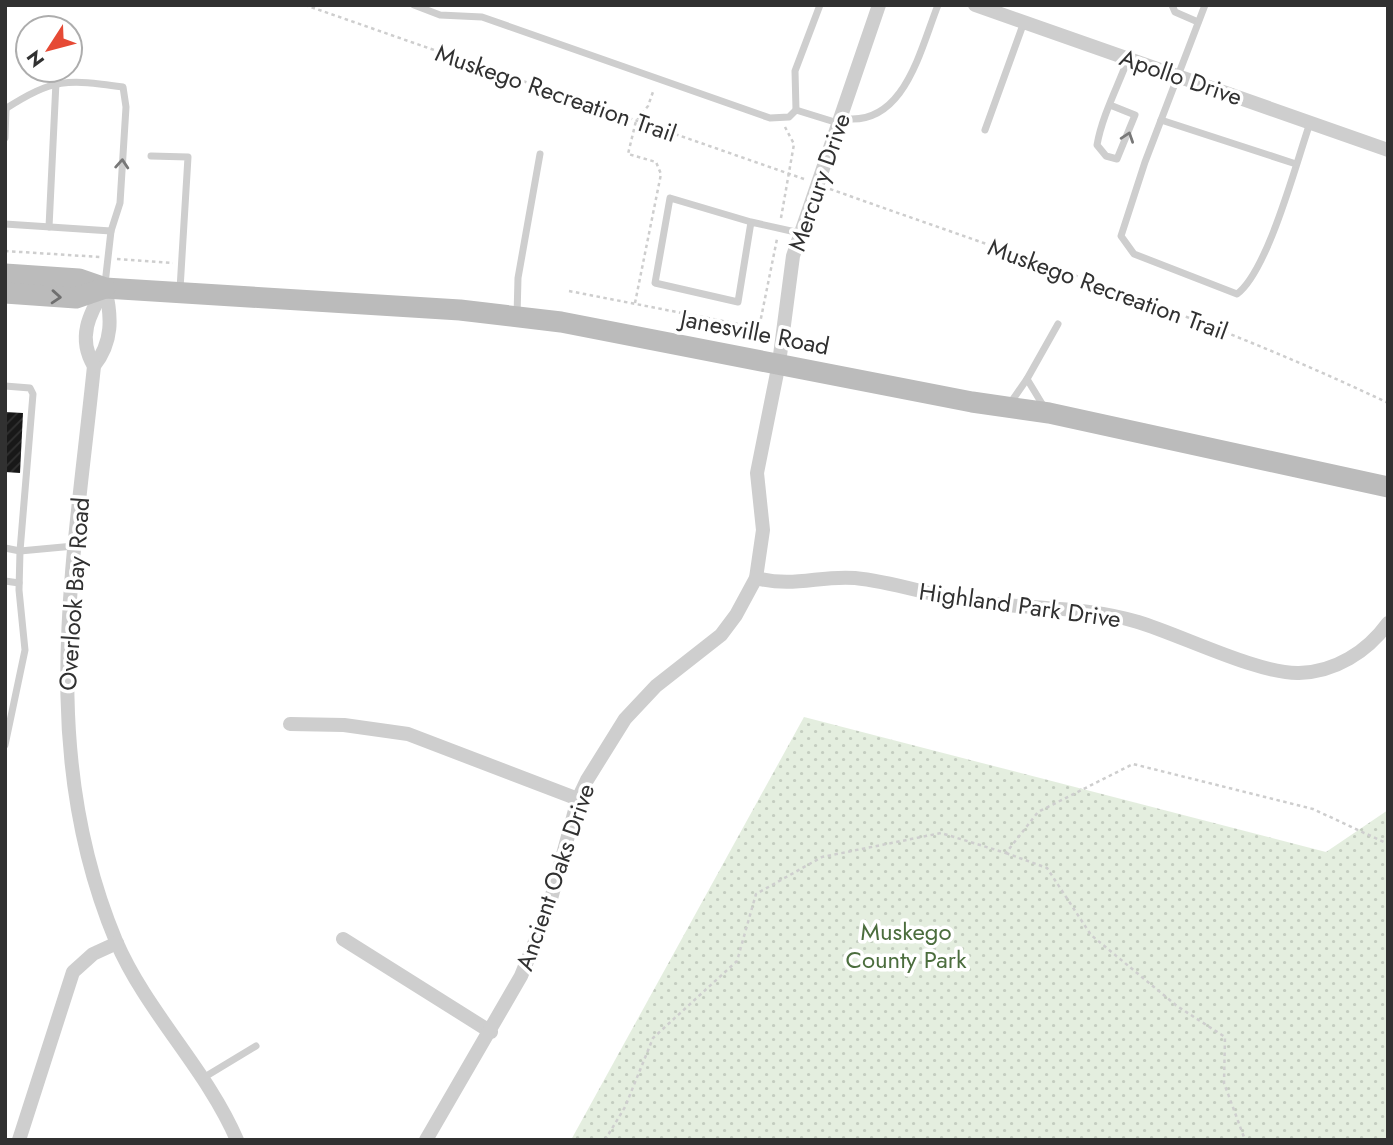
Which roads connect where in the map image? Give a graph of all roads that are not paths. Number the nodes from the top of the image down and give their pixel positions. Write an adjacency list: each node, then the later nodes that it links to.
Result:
1 (414, 5): 17 (lane)
2 (820, 5): 17 (lane)
3 (879, 5): 18 (street, Mercury Drive)
4 (938, 5): 18 (lane)
5 (975, 5): 8 (street, Apollo Drive)
6 (1172, 5): 9 (lane)
7 (1205, 5): 9 (lane)
8 (1016, 15): 10 (street, Apollo Drive); 21 (lane)
9 (1198, 22): 11 (lane)
10 (1128, 59): 11 (street, Apollo Drive); 15 (lane)
11 (1177, 76): 19 (lane); 20 (street, Apollo Drive)
12 (51, 84): 16 (lane)
13 (56, 84): 29 (lane)
14 (84, 84): 30 (lane, one-way to 14)
15 (1110, 105): 15 (lane, one-way to 15)
16 (6, 109): 22 (lane)
17 (796, 110): 18 (lane)
18 (839, 120): 31 (street, Mercury Drive)
19 (1161, 120): 26 (lane); 26 (lane)
20 (1310, 123): 23 (street, Apollo Drive); 26 (lane)
21 (985, 130)
22 (5, 138)
23 (1388, 150)
24 (540, 154): 36 (lane)
25 (150, 156): 35 (lane)
26 (1296, 164)
27 (751, 222): 27 (lane); 31 (lane)
28 (5, 224): 29 (lane)
29 (49, 227): 30 (lane)
30 (111, 231): 33 (lane)
31 (800, 233): 38 (street, Mercury Drive)
32 (5, 274): 33 (main road, Janesville Road)
33 (105, 288): 34 (main road, Janesville Road, one-way to 33); 35 (main road, Janesville Road); 39 (street, Overlook Bay Road); 39 (street, Overlook Bay Road)
34 (5, 293)
35 (180, 293): 36 (main road, Janesville Road)
36 (516, 316): 38 (main road, Janesville Road)
37 (1058, 324): 40 (lane)
38 (779, 363): 42 (main road, Janesville Road); 48 (street, Ancient Oaks Drive)
39 (94, 366): 45 (street, Overlook Bay Road)
40 (1027, 379): 42 (lane); 43 (lane)
41 (5, 386): 47 (lane)
42 (1007, 408): 43 (main road, Janesville Road)
43 (1049, 413): 44 (main road, Janesville Road)
44 (1388, 487)
45 (75, 546): 47 (lane); 56 (street, Overlook Bay Road)
46 (5, 548): 47 (lane)
47 (20, 551): 50 (lane)
48 (756, 578): 51 (street, Highland Park Drive); 54 (street, Ancient Oaks Drive)
49 (5, 581): 50 (lane)
50 (19, 583): 53 (lane)
51 (1388, 624)
52 (289, 724): 54 (street)
53 (5, 744)
54 (578, 799): 57 (street, Ancient Oaks Drive)
55 (343, 939): 57 (street)
56 (117, 943): 59 (street, Overlook Bay Road); 60 (street)
57 (491, 1032): 62 (street, Ancient Oaks Drive)
58 (256, 1046): 59 (lane)
59 (203, 1078): 61 (street, Overlook Bay Road)
60 (19, 1140)
61 (237, 1140)
62 (426, 1140)

